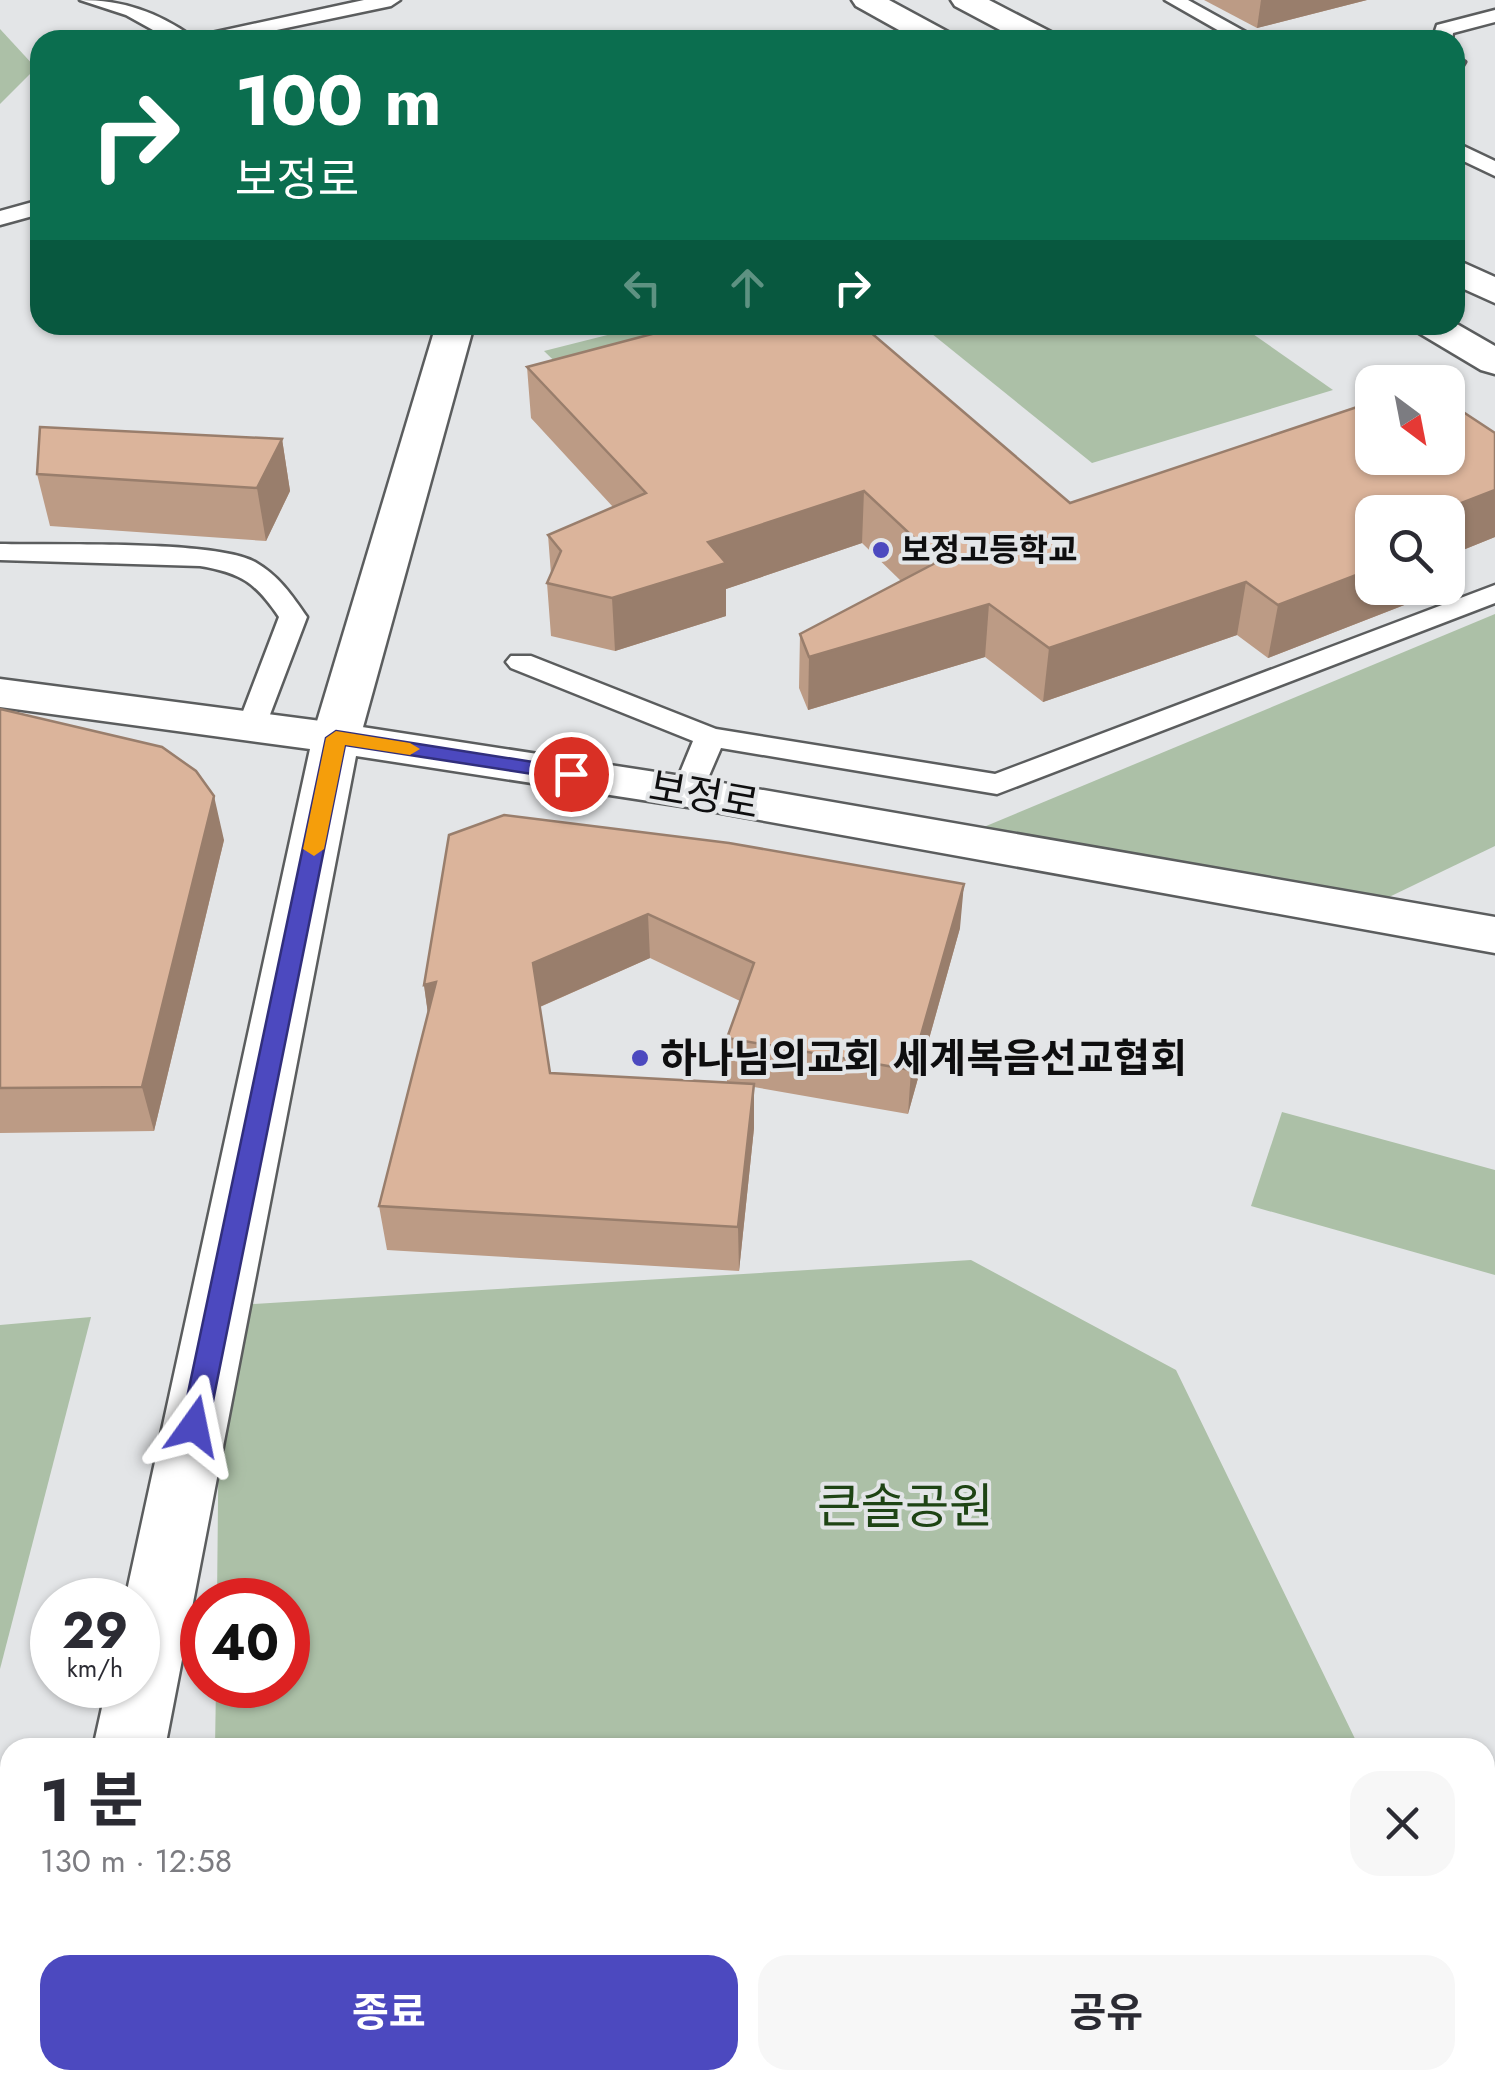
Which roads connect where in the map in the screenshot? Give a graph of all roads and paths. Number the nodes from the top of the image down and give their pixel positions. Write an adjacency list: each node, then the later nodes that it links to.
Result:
1 (89, 0): 8 (lane)
2 (391, 0): 9 (lane)
3 (867, 0): 10 (street)
4 (966, 0): 11 (street)
5 (996, 0): 12 (street)
6 (1174, 0): 13 (lane)
7 (1495, 16): 14 (lane)
8 (167, 30)
9 (248, 30)
10 (921, 30)
11 (1023, 30)
12 (1042, 30)
13 (1231, 30)
14 (1444, 30)
15 (1465, 154): 16 (lane)
16 (1495, 170)
17 (30, 210): 18 (lane)
18 (0, 218)
19 (1465, 276): 20 (street)
20 (1495, 292)
21 (452, 335): 30 (street)
22 (1449, 335): 23 (street)
23 (1495, 362)
24 (0, 552): 28 (lane)
25 (1495, 593): 29 (lane)
26 (521, 662): 29 (lane)
27 (0, 693): 28 (street, 보정로)
28 (252, 726): 30 (street, 보정로)
29 (710, 737): 31 (lane)
30 (336, 738): 31 (street, 보정로); 33 (street)
31 (688, 792): 32 (street, 보정로)
32 (1495, 935)
33 (130, 1738)

